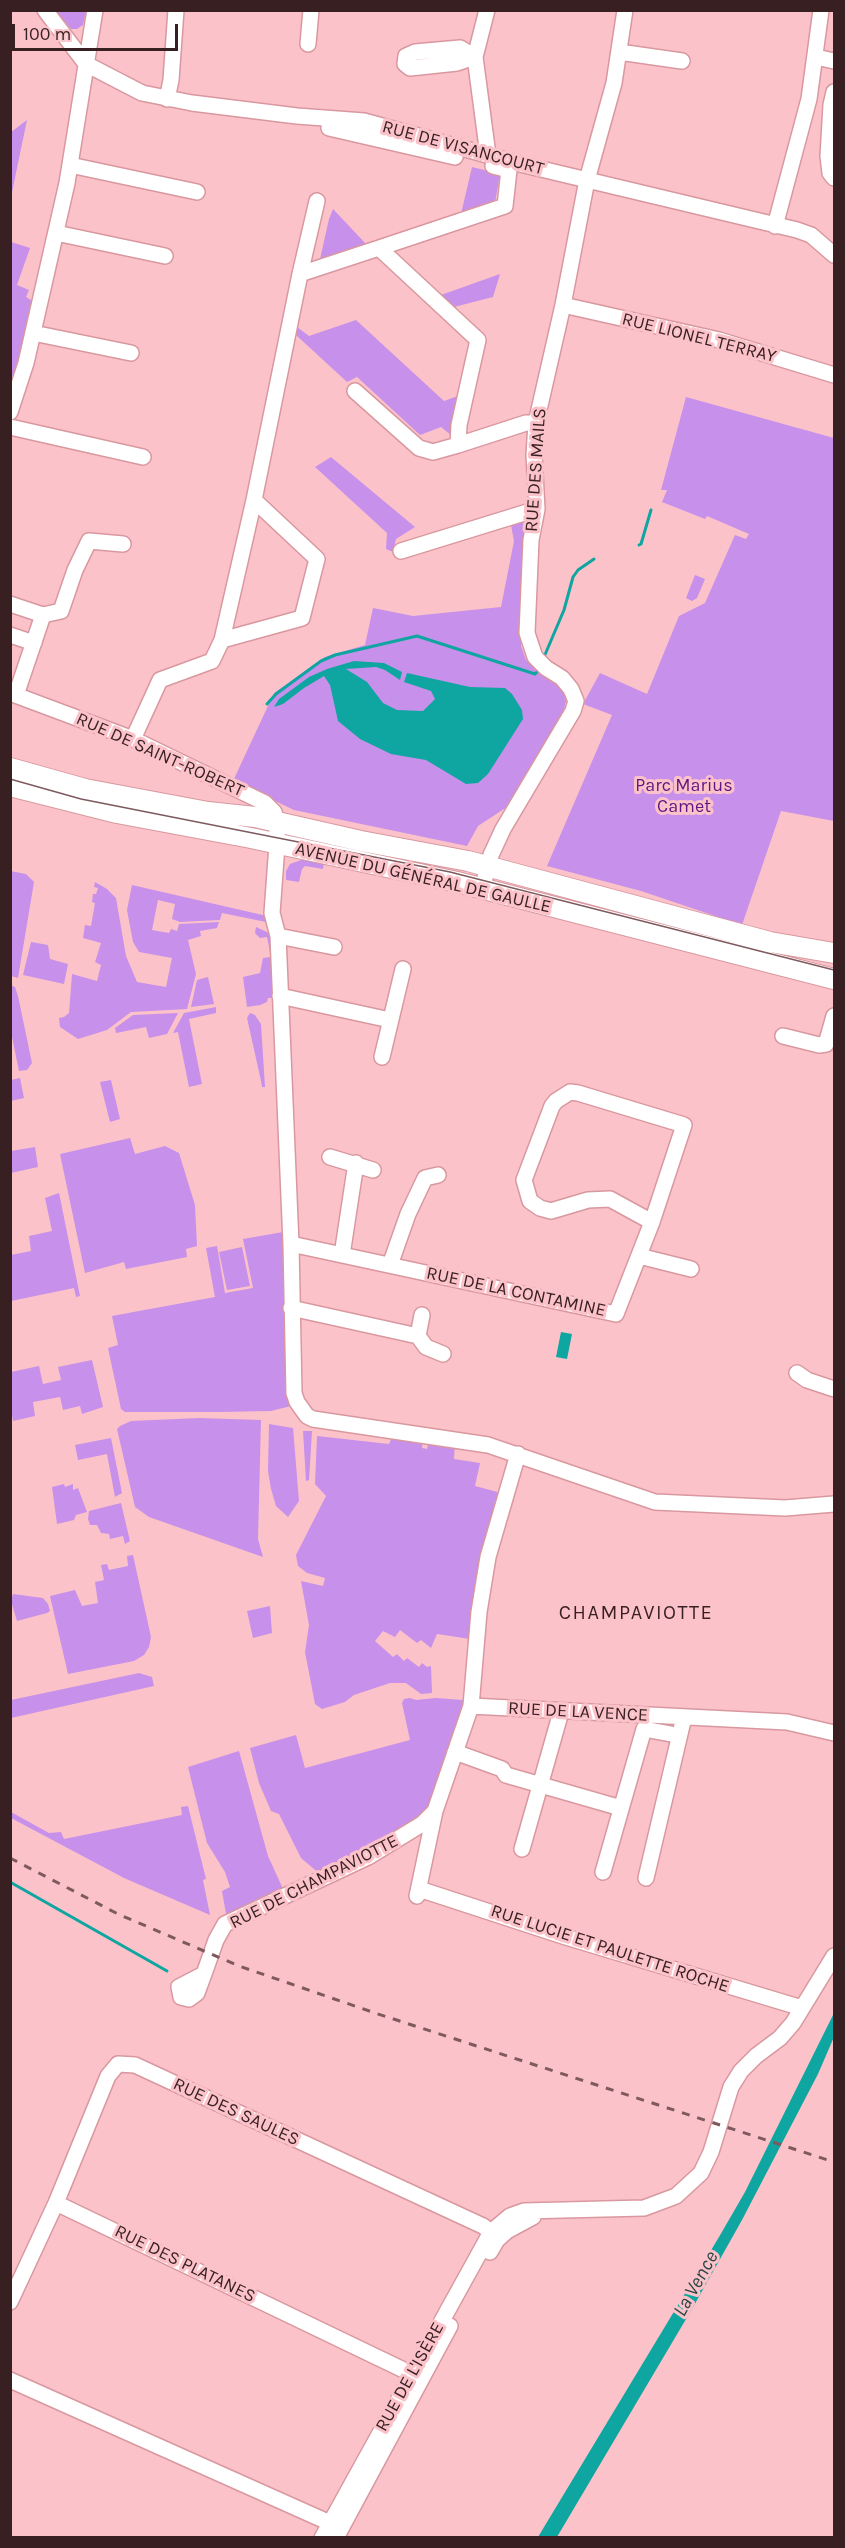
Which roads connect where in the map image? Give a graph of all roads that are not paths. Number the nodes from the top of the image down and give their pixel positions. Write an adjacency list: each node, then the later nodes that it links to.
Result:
1 (45, 10): 13 (street)
2 (95, 10): 13 (street)
3 (176, 10): 15 (street)
4 (311, 10): 8 (street)
5 (487, 10): 17 (street)
6 (625, 10): 9 (street, RUE DES MAILS)
7 (821, 10): 10 (street)
8 (308, 44)
9 (619, 52): 11 (street); 20 (street, RUE DES MAILS)
10 (816, 57): 12 (street); 23 (street)
11 (682, 61)
12 (834, 61)
13 (86, 64): 15 (street, RUE DE VISANCOURT); 18 (street)
14 (834, 92): 19 (street)
15 (168, 99): 17 (street, RUE DE VISANCOURT)
16 (272, 121): 25 (street)
17 (488, 155): 20 (street, RUE DE VISANCOURT)
18 (70, 165): 21 (street); 24 (street)
19 (834, 178)
20 (587, 180): 23 (street, RUE DE VISANCOURT); 29 (street, RUE DES MAILS)
21 (197, 192)
22 (317, 201): 28 (street)
23 (775, 226): 26 (street, RUE DE VISANCOURT)
24 (56, 233): 27 (street); 30 (street)
25 (379, 248): 28 (street); 37 (street)
26 (834, 255)
27 (165, 256)
28 (300, 274): 39 (street)
29 (563, 305): 32 (street, RUE LIONEL TERRAY); 35 (street, RUE DES MAILS)
30 (33, 333): 31 (street); 34 (street)
31 (131, 353)
32 (834, 375)
33 (355, 391): 37 (street)
34 (10, 412)
35 (536, 423): 37 (street); 40 (street, RUE DES MAILS)
36 (10, 427): 38 (street)
37 (458, 445)
38 (143, 457)
39 (254, 500): 46 (street); 46 (street)
40 (537, 509): 42 (street); 54 (street, RUE DES MAILS)
41 (123, 544): 44 (street)
42 (401, 551)
43 (10, 603): 44 (street)
44 (43, 615): 47 (street)
45 (10, 635): 47 (street)
46 (222, 640): 49 (street)
47 (34, 643): 48 (street)
48 (13, 694): 49 (street, RUE DE SAINT-ROBERT)
49 (133, 739): 52 (street, RUE DE SAINT-ROBERT)
50 (10, 768): 52 (main road, AVENUE DU GÉNÉRAL DE GAULLE)
51 (10, 786): 53 (main road, AVENUE DU GÉNÉRAL DE GAULLE)
52 (278, 822): 53 (street); 54 (main road, AVENUE DU GÉNÉRAL DE GAULLE)
53 (277, 845): 55 (main road, AVENUE DU GÉNÉRAL DE GAULLE); 56 (street)
54 (488, 865): 55 (street, RUE DES MAILS); 58 (main road, AVENUE DU GÉNÉRAL DE GAULLE)
55 (482, 889): 60 (main road, AVENUE DU GÉNÉRAL DE GAULLE)
56 (278, 936): 57 (street); 61 (street)
57 (334, 947)
58 (834, 953)
59 (403, 969): 63 (street)
60 (834, 979)
61 (280, 996): 63 (street); 71 (street)
62 (834, 1016): 64 (street)
63 (390, 1020): 65 (street)
64 (783, 1036)
65 (382, 1057)
66 (330, 1157): 67 (street)
67 (356, 1163): 68 (street); 72 (street)
68 (373, 1170)
69 (438, 1175): 74 (street)
70 (652, 1222): 70 (street, RUE DE LA CONTAMINE); 73 (street, RUE DE LA CONTAMINE)
71 (291, 1244): 72 (street, RUE DE LA CONTAMINE); 76 (street)
72 (342, 1255): 74 (street, RUE DE LA CONTAMINE)
73 (639, 1256): 74 (street, RUE DE LA CONTAMINE); 75 (street)
74 (390, 1265)
75 (691, 1269)
76 (291, 1308): 78 (street); 82 (street)
77 (422, 1315): 78 (street)
78 (418, 1336): 79 (street)
79 (443, 1354)
80 (797, 1373): 81 (street)
81 (834, 1389)
82 (518, 1454): 83 (street); 84 (street)
83 (834, 1504)
84 (471, 1706): 85 (street, RUE DE LA VENCE); 89 (street)
85 (684, 1717): 87 (street, RUE DE LA VENCE); 95 (street)
86 (559, 1719): 90 (street)
87 (834, 1733)
88 (671, 1734): 91 (street)
89 (455, 1752): 90 (street); 92 (street)
90 (540, 1785): 91 (street); 93 (street)
91 (621, 1808): 94 (street)
92 (435, 1811): 97 (street, RUE DE CHAMPAVIOTTE); 98 (street, RUE LUCIE ET PAULETTE ROCHE)
93 (522, 1849)
94 (603, 1872)
95 (646, 1878)
96 (834, 1956): 98 (street, RUE DE L'ISÈRE)
97 (204, 1974)
98 (802, 2008): 100 (street, RUE DE L'ISÈRE)
99 (56, 2203): 100 (street, RUE DES SAULES); 101 (street); 102 (street, RUE DES PLATANES)
100 (492, 2240): 102 (street, RUE DE L'ISÈRE); 104 (street, RUE DE L'ISÈRE)
101 (10, 2302)
102 (412, 2374): 104 (street, RUE DE L'ISÈRE)
103 (10, 2380): 104 (street)
104 (336, 2529): 105 (street, RUE DE L'ISÈRE)
105 (322, 2538)

